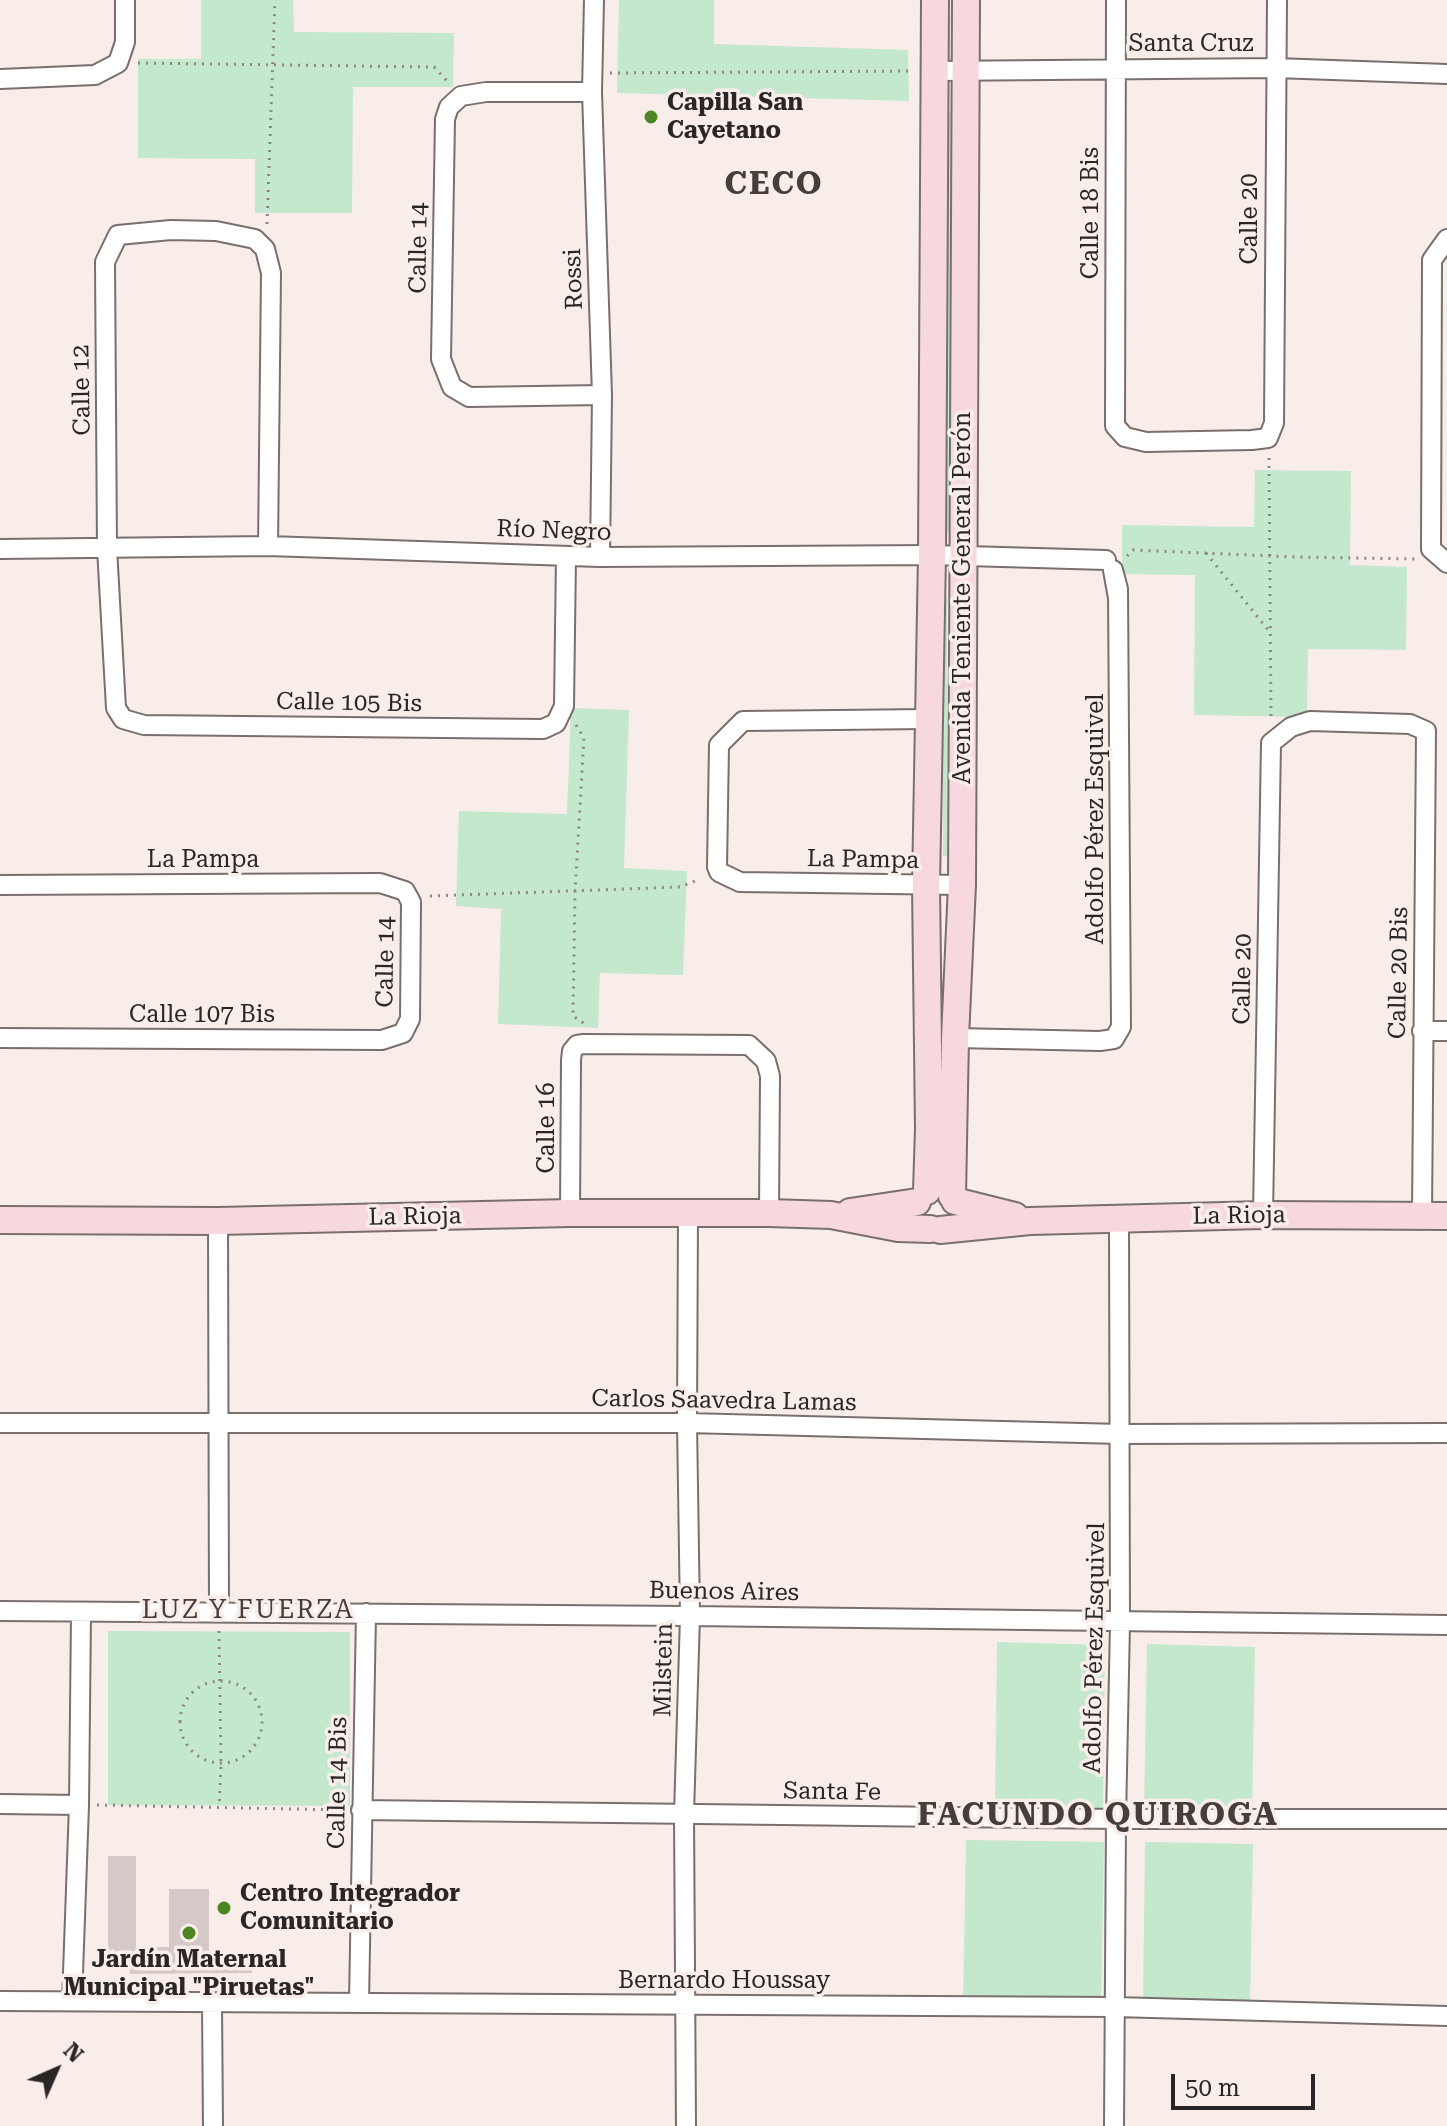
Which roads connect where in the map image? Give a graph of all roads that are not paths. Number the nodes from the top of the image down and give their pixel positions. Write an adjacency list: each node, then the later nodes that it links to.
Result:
1 (125, 0): 12 (street)
2 (594, 0): 13 (street, Rossi)
3 (935, 0): 10 (main road, Avenida Teniente General Perón)
4 (966, 0): 8 (main road, Avenida Teniente General Perón)
5 (1116, 0): 9 (street, Calle 18 Bis)
6 (1277, 0): 7 (street, Calle 20)
7 (1275, 68): 9 (street, Santa Cruz); 11 (street, Santa Cruz); 16 (street, Calle 20)
8 (966, 69): 9 (street, Santa Cruz); 10 (street, Santa Cruz); 22 (main road, Avenida Teniente General Perón)
9 (1116, 69): 16 (street, Calle 18 Bis)
10 (935, 71): 20 (main road, Avenida Teniente General Perón)
11 (1447, 74)
12 (0, 79)
13 (593, 82): 15 (street, Rossi); 15 (street, Calle 14)
14 (1442, 244): 24 (street)
15 (602, 395): 23 (street, Rossi)
16 (1115, 426)
17 (268, 546): 18 (street, Río Negro); 18 (street, Calle 12); 21 (street, Río Negro)
18 (107, 548): 19 (street, Río Negro); 26 (street, Calle 12)
19 (0, 549)
20 (932, 555): 22 (street, Río Negro); 23 (street, Río Negro); 27 (main road, Avenida Teniente General Perón)
21 (566, 556): 23 (street, Río Negro); 26 (street, Calle 105 Bis)
22 (963, 556): 25 (street, Río Negro); 31 (main road, Avenida Teniente General Perón)
23 (600, 557)
24 (1447, 563)
25 (1109, 565): 37 (street, Adolfo Pérez Esquivel)
26 (123, 719)
27 (928, 719): 30 (main road, Avenida Teniente General Perón); 30 (street, La Pampa)
28 (1271, 743): 33 (street, Calle 20 Bis); 43 (street, Calle 20)
29 (0, 885): 32 (street, La Pampa)
30 (926, 885): 31 (street, La Pampa); 38 (main road, Avenida Teniente General Perón)
31 (962, 885): 37 (main road, Avenida Teniente General Perón)
32 (408, 896): 35 (street, Calle 14)
33 (1422, 1031): 34 (street); 44 (street, Calle 20 Bis)
34 (1447, 1031)
35 (403, 1033): 36 (street, Calle 107 Bis)
36 (0, 1038)
37 (955, 1038): 38 (main road, Avenida Teniente General Perón)
38 (938, 1198): 42 (main road, La Rioja); 48 (main road, La Rioja); 49 (main road); 49 (main road)
39 (570, 1213): 40 (street, Calle 16); 41 (main road, La Rioja); 47 (main road, La Rioja)
40 (769, 1213): 41 (main road, La Rioja); 42 (main road, La Rioja)
41 (688, 1214): 52 (street, Milstein)
42 (831, 1215): 49 (main road, La Rioja)
43 (1263, 1215): 44 (main road, La Rioja); 46 (main road, La Rioja)
44 (1434, 1216)
45 (0, 1220): 47 (main road, La Rioja)
46 (1119, 1220): 48 (main road, La Rioja); 54 (street, Adolfo Pérez Esquivel)
47 (218, 1221): 50 (street)
48 (1030, 1221): 49 (main road, La Rioja)
49 (935, 1230)
50 (217, 1421): 51 (street, Carlos Saavedra Lamas); 52 (street, Carlos Saavedra Lamas); 56 (street)
51 (0, 1423)
52 (687, 1423): 54 (street, Carlos Saavedra Lamas); 59 (street, Milstein)
53 (1447, 1433): 54 (street, Carlos Saavedra Lamas)
54 (1121, 1434): 60 (street, Adolfo Pérez Esquivel)
55 (0, 1611): 57 (street, Buenos Aires)
56 (219, 1612): 57 (street, Buenos Aires); 58 (street, Buenos Aires)
57 (81, 1613): 63 (street)
58 (366, 1613): 59 (street, Buenos Aires); 64 (street, Calle 14 Bis)
59 (690, 1616): 60 (street, Buenos Aires); 65 (street, Milstein)
60 (1120, 1623): 61 (street, Buenos Aires); 66 (street, Adolfo Pérez Esquivel)
61 (1447, 1625)
62 (0, 1804): 63 (street)
63 (79, 1805): 69 (street)
64 (361, 1810): 65 (street, Santa Fe); 70 (street, Calle 14 Bis)
65 (684, 1814): 66 (street, Santa Fe); 72 (street, Milstein)
66 (1116, 1819): 67 (street, Santa Fe); 73 (street, Adolfo Pérez Esquivel)
67 (1447, 1819)
68 (0, 2001): 69 (street, Bernardo Houssay)
69 (72, 2001): 71 (street, Bernardo Houssay)
70 (359, 2002): 71 (street, Bernardo Houssay); 72 (street, Bernardo Houssay)
71 (212, 2004): 75 (street)
72 (686, 2005): 73 (street, Bernardo Houssay); 76 (street, Milstein)
73 (1115, 2007): 74 (street, Bernardo Houssay); 77 (street, Adolfo Pérez Esquivel)
74 (1447, 2016)
75 (213, 2126)
76 (686, 2126)
77 (1114, 2126)

